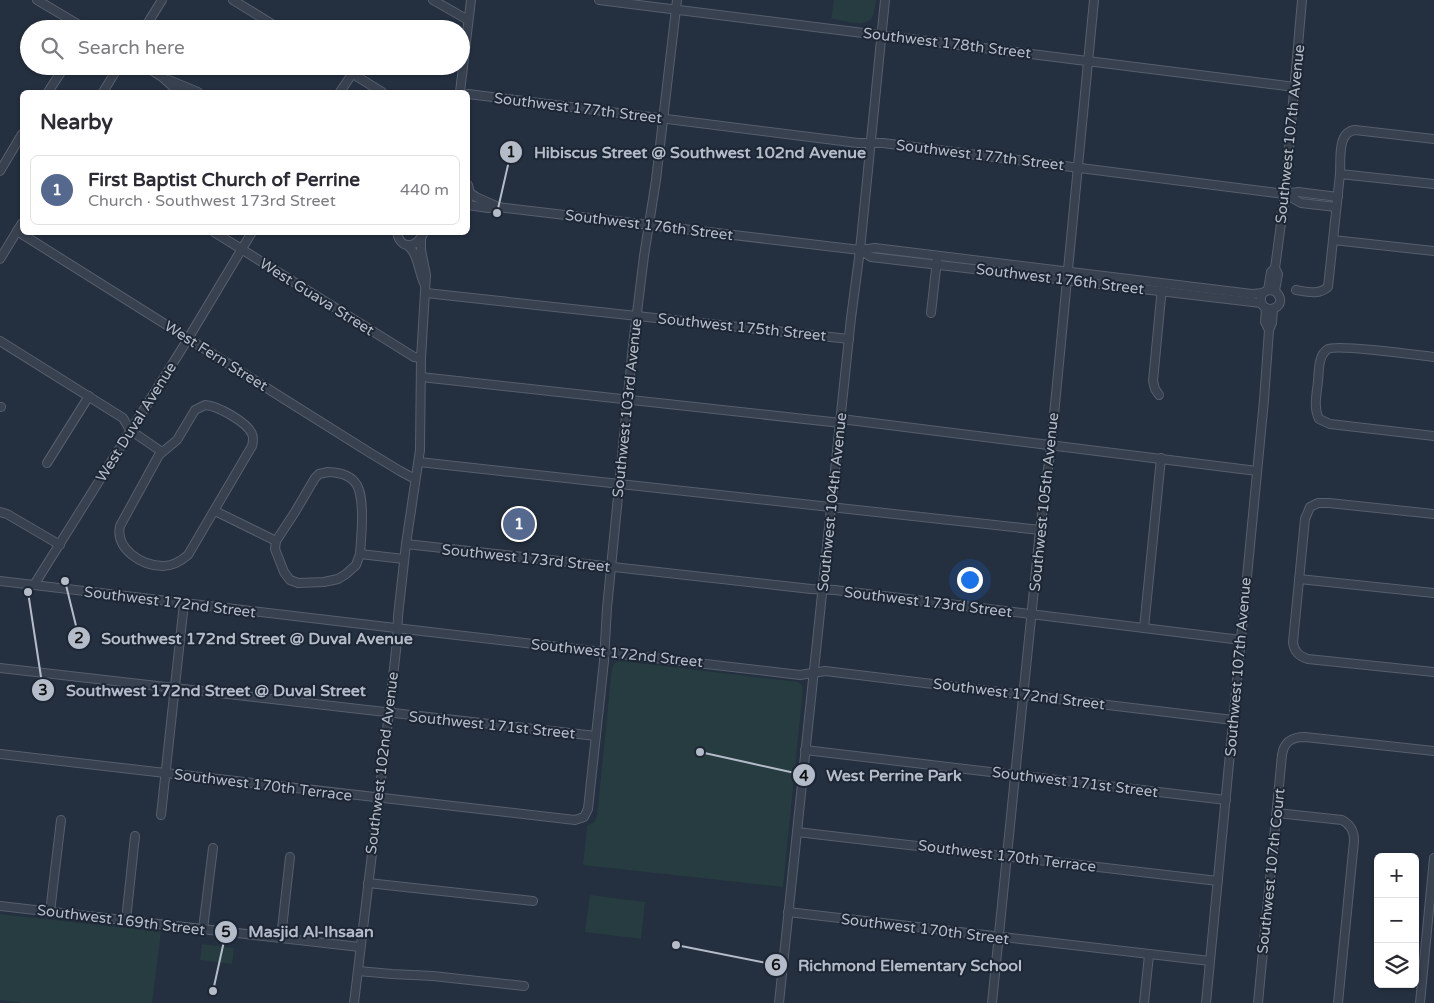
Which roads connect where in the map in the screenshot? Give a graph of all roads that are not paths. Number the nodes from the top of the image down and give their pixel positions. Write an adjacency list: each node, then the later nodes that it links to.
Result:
1 (37, 0): 12 (street)
2 (162, 0): 13 (street)
3 (233, 0): 14 (street)
4 (433, 0): 15 (street)
5 (471, 0): 15 (street)
6 (599, 0): 11 (street, Southwest 178th Street)
7 (677, 0): 11 (street, Southwest 103rd Avenue)
8 (885, 0): 16 (street, Southwest 104th Avenue)
9 (1094, 0): 17 (street, Southwest 105th Avenue)
10 (1302, 0): 25 (street, Southwest 107th Avenue)
11 (676, 10): 16 (street, Southwest 178th Street); 34 (street, Southwest 103rd Avenue)
12 (71, 20)
13 (150, 20)
14 (265, 20)
15 (468, 20)
16 (881, 34): 17 (street, Southwest 178th Street); 37 (street, Southwest 104th Avenue)
17 (1089, 61): 25 (street, Southwest 178th Street); 38 (street, Southwest 105th Avenue)
18 (59, 75): 26 (street)
19 (114, 75): 27 (street)
20 (158, 75): 24 (street)
21 (351, 75): 30 (street)
22 (354, 75): 31 (street)
23 (462, 75): 32 (street)
24 (162, 78): 28 (street); 29 (street)
25 (1295, 87): 43 (street, Southwest 107th Avenue)
26 (49, 90)
27 (105, 90)
28 (177, 90)
29 (193, 90)
30 (341, 90)
31 (379, 90)
32 (460, 90)
33 (470, 94): 34 (street, Southwest 177th Street)
34 (663, 118): 37 (street, Southwest 177th Street); 48 (street, Southwest 103rd Avenue)
35 (20, 137): 39 (street)
36 (1434, 138): 40 (street)
37 (870, 143): 38 (street, Southwest 177th Street); 60 (street, Southwest 104th Avenue)
38 (1077, 168): 43 (street, Southwest 177th Street); 65 (street, Southwest 105th Avenue)
39 (0, 171)
40 (1340, 174): 41 (street); 44 (street)
41 (1434, 184)
42 (470, 193): 46 (street, Southwest 176th Street)
43 (1284, 194): 44 (street); 47 (street); 69 (street, Southwest 107th Avenue)
44 (1338, 198): 47 (street)
45 (470, 204): 46 (street, Southwest 176th Street)
46 (498, 207): 48 (street, Southwest 176th Street)
47 (1336, 207): 57 (street)
48 (649, 224): 60 (street, Southwest 176th Street); 72 (street, Southwest 103rd Avenue)
49 (20, 227): 50 (street)
50 (17, 232): 51 (street, West Fern Street); 63 (street)
51 (20, 234)
52 (22, 235): 73 (street, West Fern Street)
53 (218, 235): 59 (street, West Guava Street)
54 (250, 235): 59 (street, West Duval Avenue)
55 (398, 235): 58 (street, Southwest 102nd Avenue)
56 (423, 235): 58 (street); 67 (street, Southwest 102nd Avenue)
57 (1333, 240): 61 (street); 68 (street)
58 (407, 245): 67 (street, Southwest 102nd Avenue)
59 (241, 250): 73 (street, West Duval Avenue); 77 (street, West Guava Street)
60 (860, 250): 62 (street, Southwest 176th Street); 64 (street, Southwest 176th Street); 74 (street, Southwest 104th Avenue)
61 (1434, 251)
62 (938, 256): 64 (street); 65 (street, Southwest 176th Street)
63 (0, 259)
64 (937, 265): 65 (street, Southwest 176th Street); 71 (street)
65 (1067, 276): 66 (street, Southwest 176th Street); 85 (street, Southwest 105th Avenue)
66 (1162, 287): 69 (street, Southwest 176th Street); 70 (street, Southwest 176th Street); 79 (street)
67 (425, 289): 72 (street, Southwest 175th Street); 77 (street, Southwest 102nd Avenue)
68 (1296, 290)
69 (1269, 291): 70 (street, Southwest 107th Avenue); 70 (street, Southwest 107th Avenue)
70 (1267, 306): 90 (street, Southwest 107th Avenue)
71 (931, 313)
72 (637, 316): 74 (street, Southwest 175th Street); 81 (street, Southwest 103rd Avenue)
73 (188, 338): 83 (street, West Duval Avenue); 91 (street, West Fern Street)
74 (849, 339): 82 (street, Southwest 104th Avenue)
75 (0, 341): 80 (street)
76 (1434, 357): 84 (street)
77 (421, 358): 78 (street, Southwest 102nd Avenue)
78 (421, 377): 81 (street); 88 (street, Southwest 102nd Avenue)
79 (1159, 395)
80 (89, 396): 83 (street); 89 (street)
81 (628, 400): 82 (street); 92 (street, Southwest 103rd Avenue)
82 (841, 421): 85 (street); 93 (street, Southwest 104th Avenue)
83 (130, 430): 86 (street); 100 (street, West Duval Avenue)
84 (1434, 436)
85 (1051, 446): 87 (street); 97 (street, Southwest 105th Avenue)
86 (162, 452): 94 (street); 94 (street)
87 (1162, 458): 90 (street); 111 (street)
88 (419, 462): 91 (street, Southwest 102nd Avenue); 92 (street)
89 (47, 464)
90 (1257, 471): 113 (street, Southwest 107th Avenue)
91 (415, 479): 99 (street, Southwest 102nd Avenue)
92 (620, 484): 93 (street); 103 (street, Southwest 103rd Avenue)
93 (832, 506): 97 (street); 107 (street, Southwest 104th Avenue)
94 (215, 510): 98 (street)
95 (0, 512): 100 (street)
96 (1434, 514): 104 (street)
97 (1040, 530): 110 (street, Southwest 105th Avenue)
98 (276, 541): 101 (street); 101 (street)
99 (406, 544): 102 (street, Southwest 102nd Avenue); 103 (street, Southwest 173rd Street)
100 (60, 545): 106 (street, West Duval Avenue)
101 (360, 554): 102 (street)
102 (404, 559): 112 (street, Southwest 102nd Avenue)
103 (611, 568): 107 (street, Southwest 173rd Street); 114 (street, Southwest 103rd Avenue)
104 (1299, 579): 108 (street); 117 (street)
105 (0, 581): 106 (street, Southwest 172nd Street)
106 (34, 586): 109 (street, Southwest 172nd Street)
107 (823, 590): 110 (street, Southwest 173rd Street); 116 (street, Southwest 104th Avenue)
108 (1434, 593)
109 (184, 603): 112 (street, Southwest 172nd Street); 118 (street)
110 (1032, 614): 111 (street, Southwest 173rd Street); 119 (street, Southwest 105th Avenue)
111 (1144, 628): 113 (street, Southwest 173rd Street)
112 (397, 629): 114 (street, Southwest 172nd Street); 120 (street, Southwest 102nd Avenue)
113 (1241, 640): 121 (street, Southwest 107th Avenue)
114 (605, 652): 116 (street, Southwest 172nd Street); 122 (street, Southwest 103rd Avenue)
115 (0, 668): 118 (street, Southwest 171st Street)
116 (814, 672): 119 (street, Southwest 172nd Street); 123 (street, Southwest 104th Avenue)
117 (1434, 672)
118 (175, 688): 120 (street, Southwest 171st Street); 126 (street)
119 (1023, 694): 121 (street, Southwest 172nd Street); 127 (street, Southwest 105th Avenue)
120 (389, 714): 122 (street, Southwest 171st Street); 128 (street, Southwest 102nd Avenue)
121 (1233, 720): 129 (street, Southwest 107th Avenue)
122 (596, 736): 132 (street, Southwest 103rd Avenue)
123 (806, 750): 127 (street, Southwest 171st Street); 134 (street, Southwest 104th Avenue)
124 (1434, 750): 130 (street, Southwest 107th Court)
125 (0, 754): 126 (street, Southwest 170th Terrace)
126 (166, 774): 128 (street, Southwest 170th Terrace); 131 (street)
127 (1016, 775): 129 (street, Southwest 171st Street); 137 (street, Southwest 105th Avenue)
128 (379, 798): 132 (street, Southwest 170th Terrace); 141 (street, Southwest 102nd Avenue)
129 (1226, 800): 140 (street, Southwest 107th Avenue)
130 (1276, 813): 161 (street, Southwest 107th Court); 162 (street)
131 (161, 815)
132 (584, 817)
133 (61, 820): 145 (street)
134 (796, 832): 137 (street, Southwest 170th Terrace); 146 (street, Southwest 104th Avenue)
135 (135, 836): 147 (street)
136 (213, 848): 148 (street)
137 (1008, 856): 140 (street, Southwest 170th Terrace); 149 (street, Southwest 105th Avenue)
138 (290, 857): 150 (street)
139 (1434, 858): 144 (street)
140 (1218, 881): 153 (street, Southwest 107th Avenue)
141 (368, 882): 142 (street); 151 (street, Southwest 102nd Avenue)
142 (533, 901)
143 (0, 906): 145 (street, Southwest 169th Street)
144 (1431, 911): 163 (street)
145 (50, 912): 147 (street, Southwest 169th Street)
146 (788, 912): 149 (street, Southwest 170th Street); 157 (street, Southwest 104th Avenue)
147 (126, 920): 148 (street, Southwest 169th Street)
148 (203, 929): 150 (street, Southwest 169th Street)
149 (999, 937): 152 (street, Southwest 170th Street); 158 (street, Southwest 105th Avenue)
150 (281, 938): 151 (street, Southwest 169th Street)
151 (360, 947): 154 (street, Southwest 102nd Avenue)
152 (1149, 955): 153 (street, Southwest 170th Street); 159 (street)
153 (1210, 961): 160 (street, Southwest 107th Avenue)
154 (358, 971): 155 (street); 156 (street, Southwest 102nd Avenue)
155 (524, 986)
156 (354, 1003)
157 (779, 1003)
158 (992, 1003)
159 (1144, 1003)
160 (1206, 1003)
161 (1258, 1003)
162 (1338, 1003)
163 (1420, 1003)

